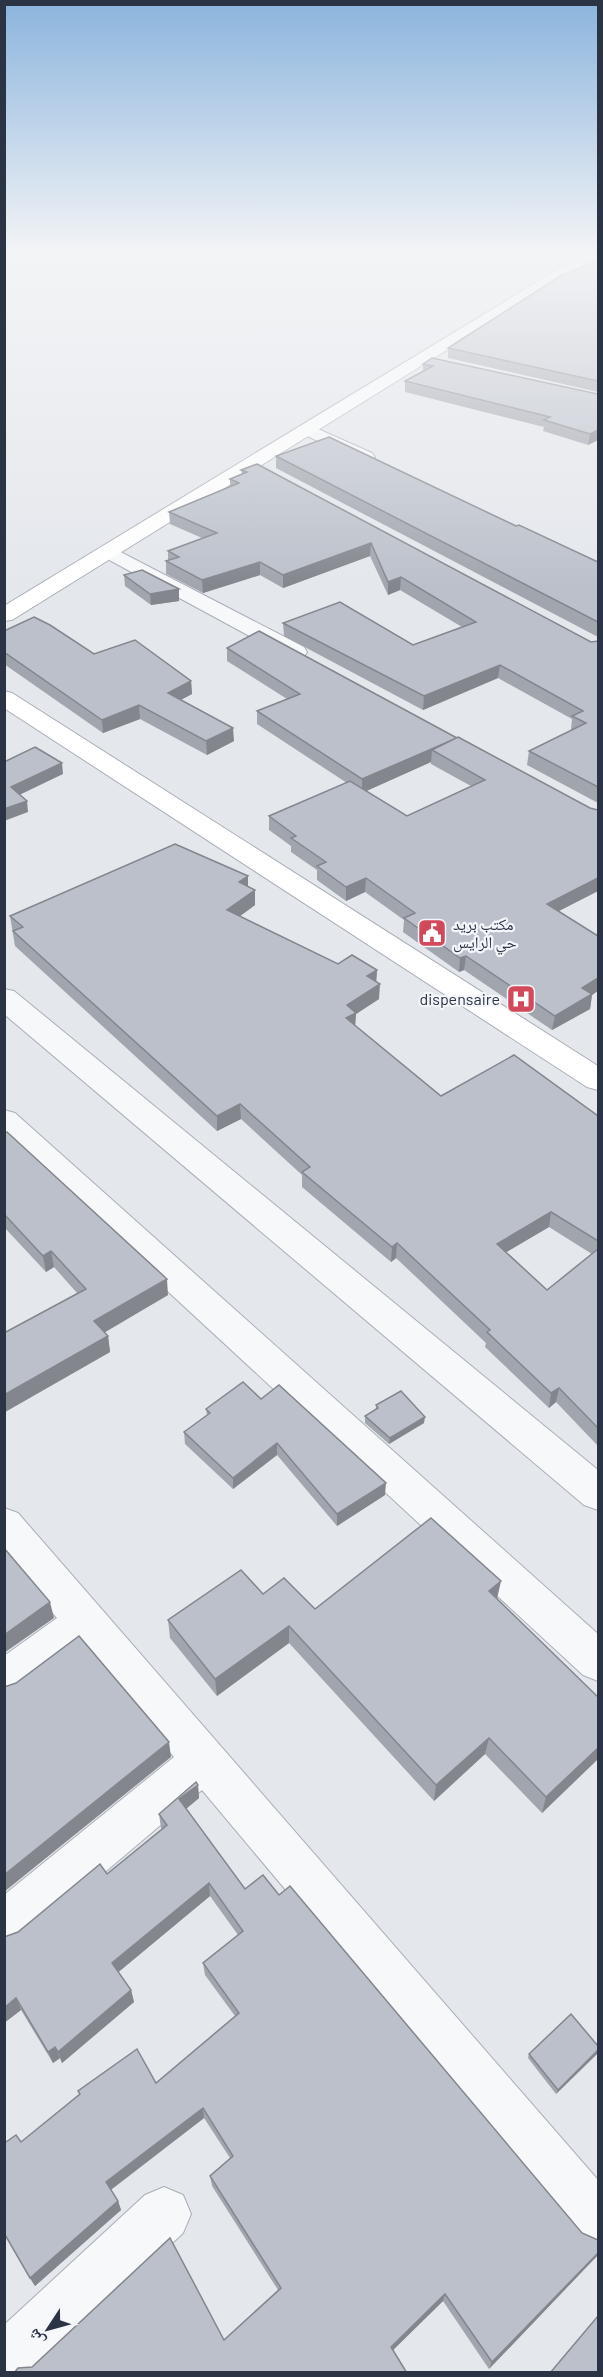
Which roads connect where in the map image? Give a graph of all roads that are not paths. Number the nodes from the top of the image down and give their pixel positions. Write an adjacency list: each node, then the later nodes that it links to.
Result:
1 (416, 365): 2 (main road)
2 (309, 430): 3 (main road); 4 (street)
3 (253, 464): 5 (street); 6 (main road)
4 (384, 465)
5 (274, 475)
6 (109, 552): 7 (main road); 8 (street)
7 (4, 615)
8 (317, 664)
9 (4, 698): 11 (main road)
10 (4, 998): 13 (street)
11 (598, 1080)
12 (4, 1121): 16 (street)
13 (598, 1493)
14 (4, 1525): 15 (street)
15 (86, 1621): 17 (street); 18 (street)
16 (598, 1662)
17 (4, 1682)
18 (204, 1760): 19 (street); 21 (street)
19 (4, 1926)
20 (164, 2214): 22 (street)
21 (598, 2222)
22 (4, 2364)

